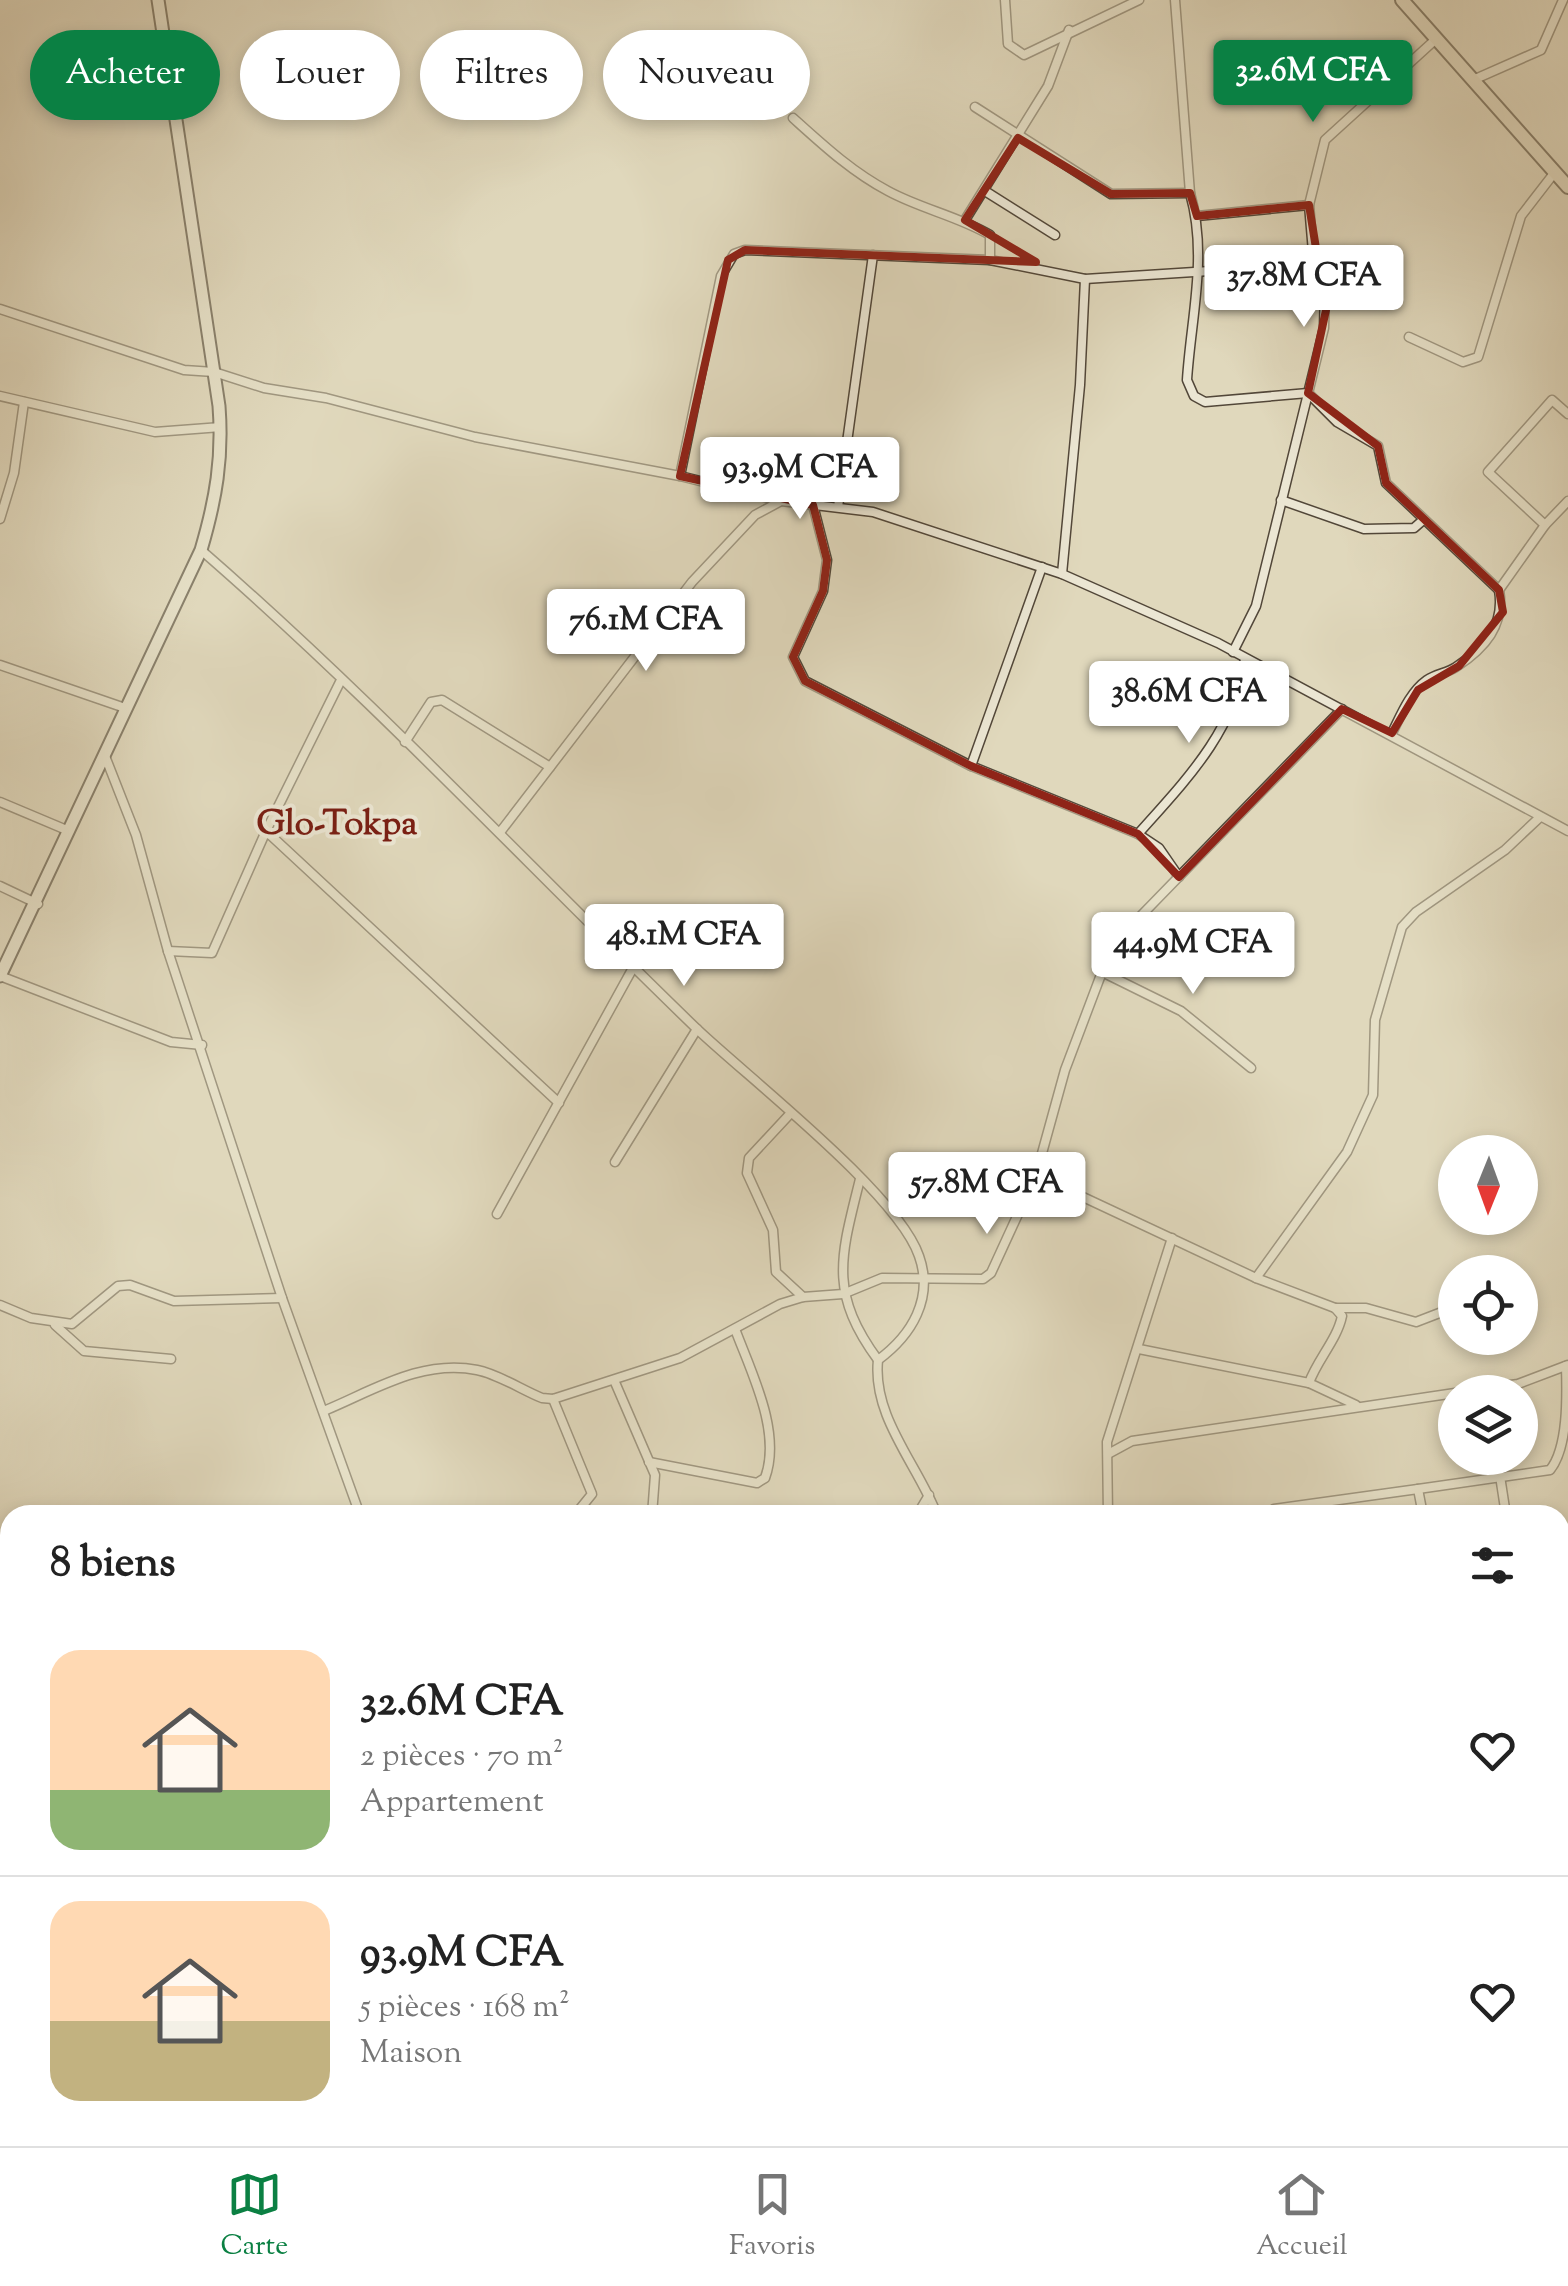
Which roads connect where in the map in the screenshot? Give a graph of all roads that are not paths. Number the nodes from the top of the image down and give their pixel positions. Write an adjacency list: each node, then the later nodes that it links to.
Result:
1 (158, 0): 28 (main road)
2 (1005, 0): 7 (street)
3 (1139, 0): 7 (street)
4 (1175, 0): 16 (street)
5 (1402, 0): 8 (highway)
6 (1563, 0): 9 (street)
7 (1069, 30): 12 (street)
8 (1437, 38): 9 (highway); 17 (street)
9 (1473, 80): 13 (highway)
10 (975, 107): 12 (street)
11 (795, 120): 19 (street)
12 (1018, 138): 15 (street); 16 (street)
13 (1555, 172): 14 (highway); 27 (street)
14 (1568, 187)
15 (984, 192): 19 (street); 20 (street)
16 (1190, 193): 18 (street)
17 (1310, 206): 18 (street); 23 (street)
18 (1196, 216): 24 (street)
19 (965, 220): 22 (street)
20 (1055, 235)
21 (873, 255): 22 (street); 34 (street); 39 (street)
22 (990, 260): 25 (street)
23 (1317, 264): 24 (street); 29 (street)
24 (1199, 274): 25 (street); 29 (street)
25 (1085, 279): 45 (street)
26 (0, 309): 28 (street)
27 (1409, 337)
28 (214, 372): 33 (main road); 34 (street)
29 (1308, 393): 36 (street); 41 (street)
30 (0, 396): 31 (street)
31 (24, 402): 33 (street); 40 (street)
32 (1568, 414): 42 (street)
33 (221, 428): 43 (main road)
34 (680, 476): 35 (street)
35 (781, 500): 38 (street); 56 (street)
36 (1281, 500): 41 (street); 47 (street)
37 (1568, 501): 42 (street)
38 (813, 504): 39 (street); 57 (street)
39 (838, 506): 44 (street)
40 (0, 519)
41 (1422, 521): 46 (street)
42 (1546, 525): 46 (street)
43 (201, 550): 50 (street); 51 (main road)
44 (1042, 568): 45 (street); 57 (street)
45 (1062, 574): 47 (street)
46 (1499, 590): 53 (street)
47 (1232, 652): 48 (street)
48 (1245, 659): 52 (street); 64 (street)
49 (0, 665): 51 (street)
50 (340, 682): 54 (street); 61 (street)
51 (126, 708): 55 (main road)
52 (1342, 710): 53 (street); 65 (street)
53 (1392, 733): 59 (street)
54 (406, 742): 56 (street); 62 (street)
55 (105, 756): 60 (main road); 68 (street)
56 (550, 766): 62 (street)
57 (971, 766): 64 (street)
58 (0, 802): 60 (street)
59 (1538, 818): 63 (street); 83 (street)
60 (69, 831): 67 (main road)
61 (266, 831): 68 (street); 75 (street)
62 (502, 831): 69 (street)
63 (1568, 831)
64 (1138, 834): 65 (street)
65 (1179, 877): 70 (street)
66 (0, 886): 67 (street)
67 (38, 904): 71 (main road)
68 (168, 951): 73 (street)
69 (634, 966): 72 (street); 75 (street)
70 (1102, 972): 74 (street); 78 (street)
71 (0, 976): 73 (street)
72 (697, 1029): 76 (street); 77 (street)
73 (202, 1045): 86 (street)
74 (1251, 1068)
75 (559, 1103): 80 (street)
76 (789, 1115): 79 (street); 85 (street)
77 (615, 1162)
78 (1036, 1175): 81 (street); 82 (street)
79 (860, 1179): 82 (street); 84 (street)
80 (497, 1214)
81 (1172, 1238): 83 (street); 92 (street)
82 (925, 1278): 84 (street); 94 (street)
83 (1256, 1278): 88 (street)
84 (844, 1294): 85 (street); 94 (street)
85 (803, 1297): 91 (street)
86 (282, 1298): 90 (street); 102 (street)
87 (0, 1305): 90 (street)
88 (1336, 1308): 89 (street); 98 (street)
89 (1438, 1313)
90 (55, 1324): 93 (street)
91 (735, 1329): 97 (street); 107 (street)
92 (1138, 1349): 98 (street); 103 (street)
93 (171, 1359)
94 (878, 1360): 110 (street)
95 (1567, 1366): 96 (street); 105 (street)
96 (1538, 1377)
97 (614, 1380): 100 (street); 107 (street)
98 (1309, 1384): 101 (street)
99 (1438, 1395): 101 (street)
100 (553, 1399): 102 (street); 113 (street)
101 (1356, 1405): 104 (street)
102 (326, 1410): 112 (street)
103 (1111, 1427): 104 (street); 106 (street)
104 (1132, 1441): 106 (street)
105 (1566, 1450): 108 (street)
106 (1108, 1454): 117 (street)
107 (650, 1462): 114 (street)
108 (1500, 1476): 109 (street); 121 (street)
109 (1418, 1489): 111 (street); 120 (street)
110 (929, 1496): 115 (street); 116 (street)
111 (1338, 1502): 118 (street); 119 (street)
112 (357, 1505)
113 (583, 1505)
114 (654, 1505)
115 (923, 1505)
116 (933, 1505)
117 (1108, 1505)
118 (1311, 1505)
119 (1338, 1505)
120 (1422, 1505)
121 (1504, 1505)

